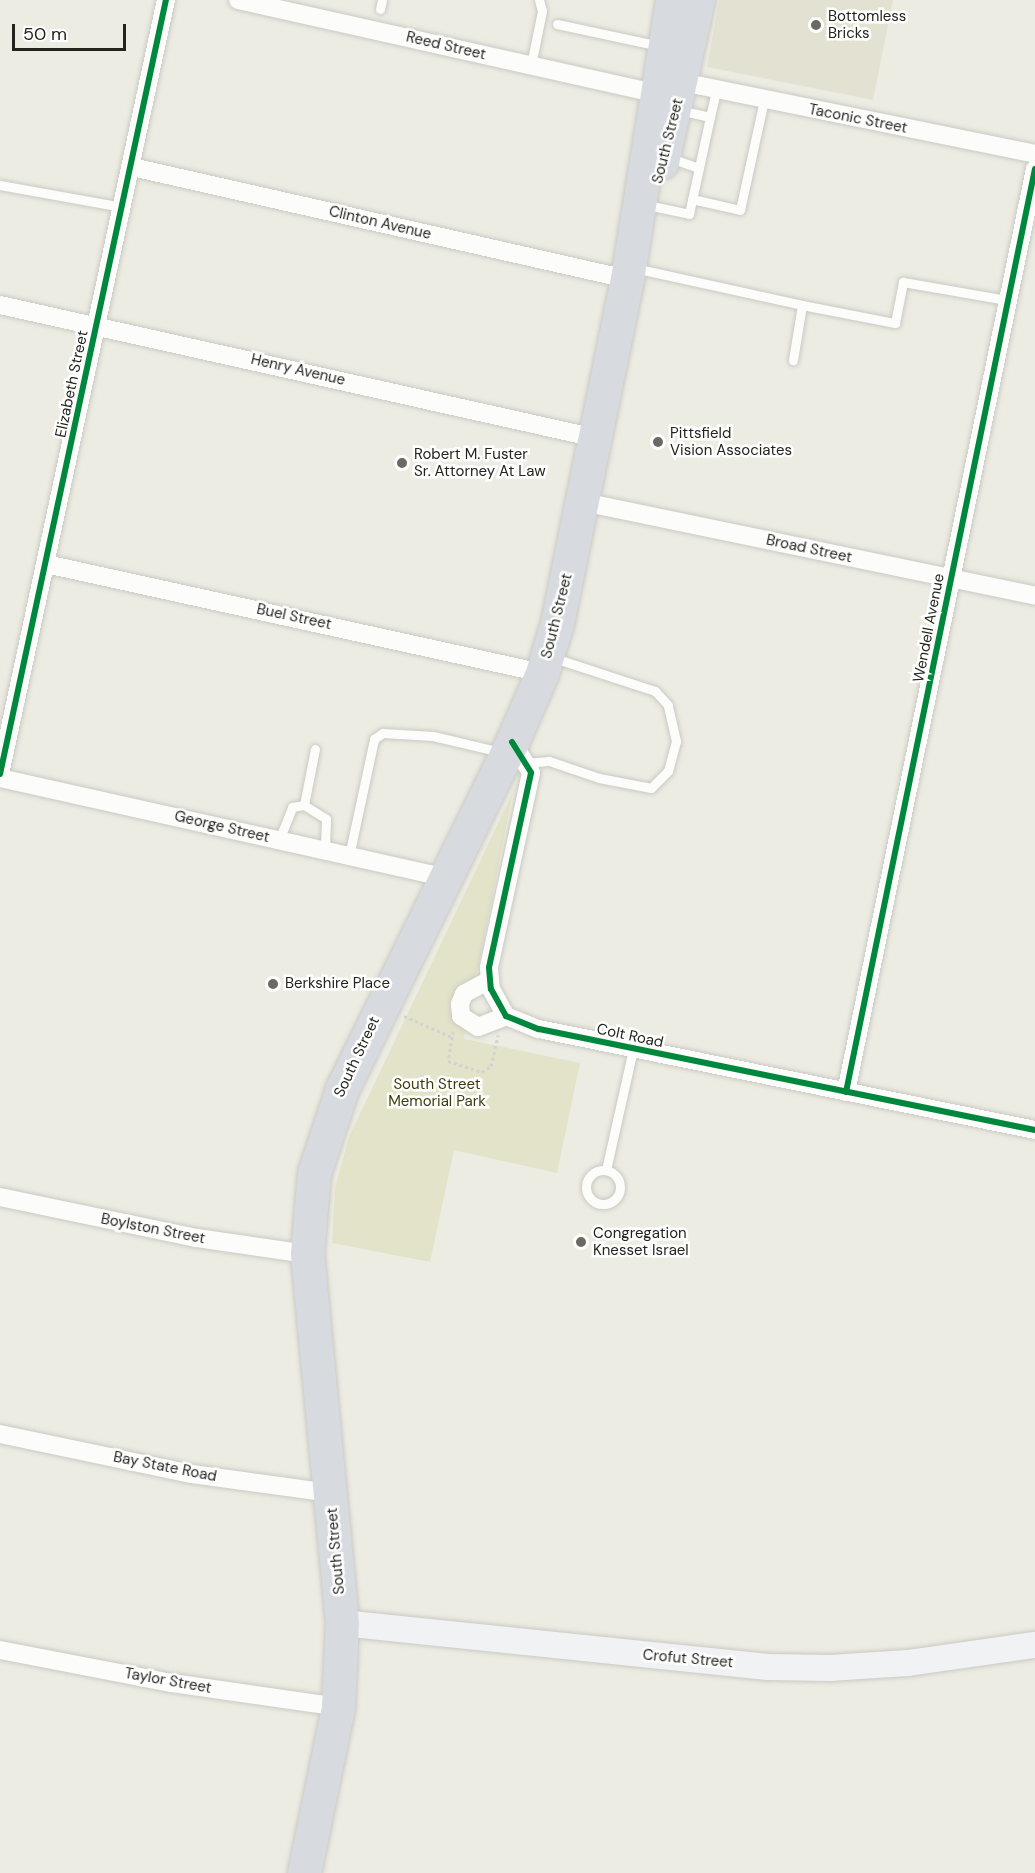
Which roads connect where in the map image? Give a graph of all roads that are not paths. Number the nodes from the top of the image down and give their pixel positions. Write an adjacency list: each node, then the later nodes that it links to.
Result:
1 (166, 0): 15 (street, Elizabeth Street)
2 (238, 0): 8 (street, Reed Street)
3 (539, 0): 8 (lane)
4 (672, 0): 7 (highway, South Street)
5 (698, 0): 10 (highway, South Street)
6 (557, 24): 7 (lane)
7 (663, 46): 10 (highway, South Street)
8 (531, 65): 10 (street, Reed Street)
9 (716, 90): 10 (street, Taconic Street); 11 (street, Taconic Street); 12 (lane)
10 (671, 95): 12 (lane); 14 (highway, South Street); 22 (highway, South Street)
11 (764, 100): 13 (street, Taconic Street); 19 (lane)
12 (710, 117): 16 (lane)
13 (1035, 154)
14 (663, 156): 16 (lane); 20 (highway, South Street)
15 (132, 167): 21 (street, Elizabeth Street); 22 (street, Clinton Avenue)
16 (699, 168): 19 (lane)
17 (1035, 169): 23 (street, Wendell Avenue)
18 (0, 185): 21 (lane)
19 (692, 199): 20 (lane)
20 (652, 206): 22 (highway, South Street)
21 (122, 207): 26 (street, Elizabeth Street)
22 (630, 274): 25 (lane); 28 (highway, South Street)
23 (1006, 300): 25 (lane); 31 (street, Wendell Avenue)
24 (0, 305): 26 (street, Henry Avenue)
25 (802, 305): 27 (lane)
26 (97, 325): 28 (street, Henry Avenue); 30 (street, Elizabeth Street)
27 (793, 360)
28 (596, 438): 29 (highway, South Street)
29 (584, 502): 31 (street, Broad Street); 33 (highway, South Street)
30 (46, 564): 33 (street, Buel Street); 36 (street, Elizabeth Street)
31 (951, 578): 32 (street, Broad Street); 46 (street, Wendell Avenue)
32 (1035, 596)
33 (544, 664): 35 (highway, South Street); 35 (lane)
34 (315, 749): 38 (lane)
35 (514, 753): 41 (lane); 42 (highway, South Street); 43 (street)
36 (0, 774)
37 (0, 778): 39 (street, George Street)
38 (304, 805): 39 (lane); 40 (lane)
39 (279, 840): 40 (street, George Street)
40 (325, 850): 41 (street, George Street)
41 (349, 856): 42 (street, George Street)
42 (443, 877): 50 (highway, South Street)
43 (488, 981): 44 (street); 44 (street)
44 (501, 1019): 45 (street, Colt Road)
45 (633, 1049): 46 (street, Colt Road); 48 (lane)
46 (846, 1092): 47 (street, Colt Road)
47 (1035, 1130)
48 (606, 1170)
49 (0, 1197): 50 (street, Boylston Street)
50 (307, 1254): 52 (highway, South Street)
51 (0, 1434): 52 (street, Bay State Road)
52 (330, 1493): 53 (highway, South Street)
53 (342, 1623): 54 (street, Crofut Street); 56 (highway, South Street)
54 (1035, 1645)
55 (0, 1650): 56 (street, Taylor Street)
56 (338, 1707): 57 (highway, South Street)
57 (304, 1873)

